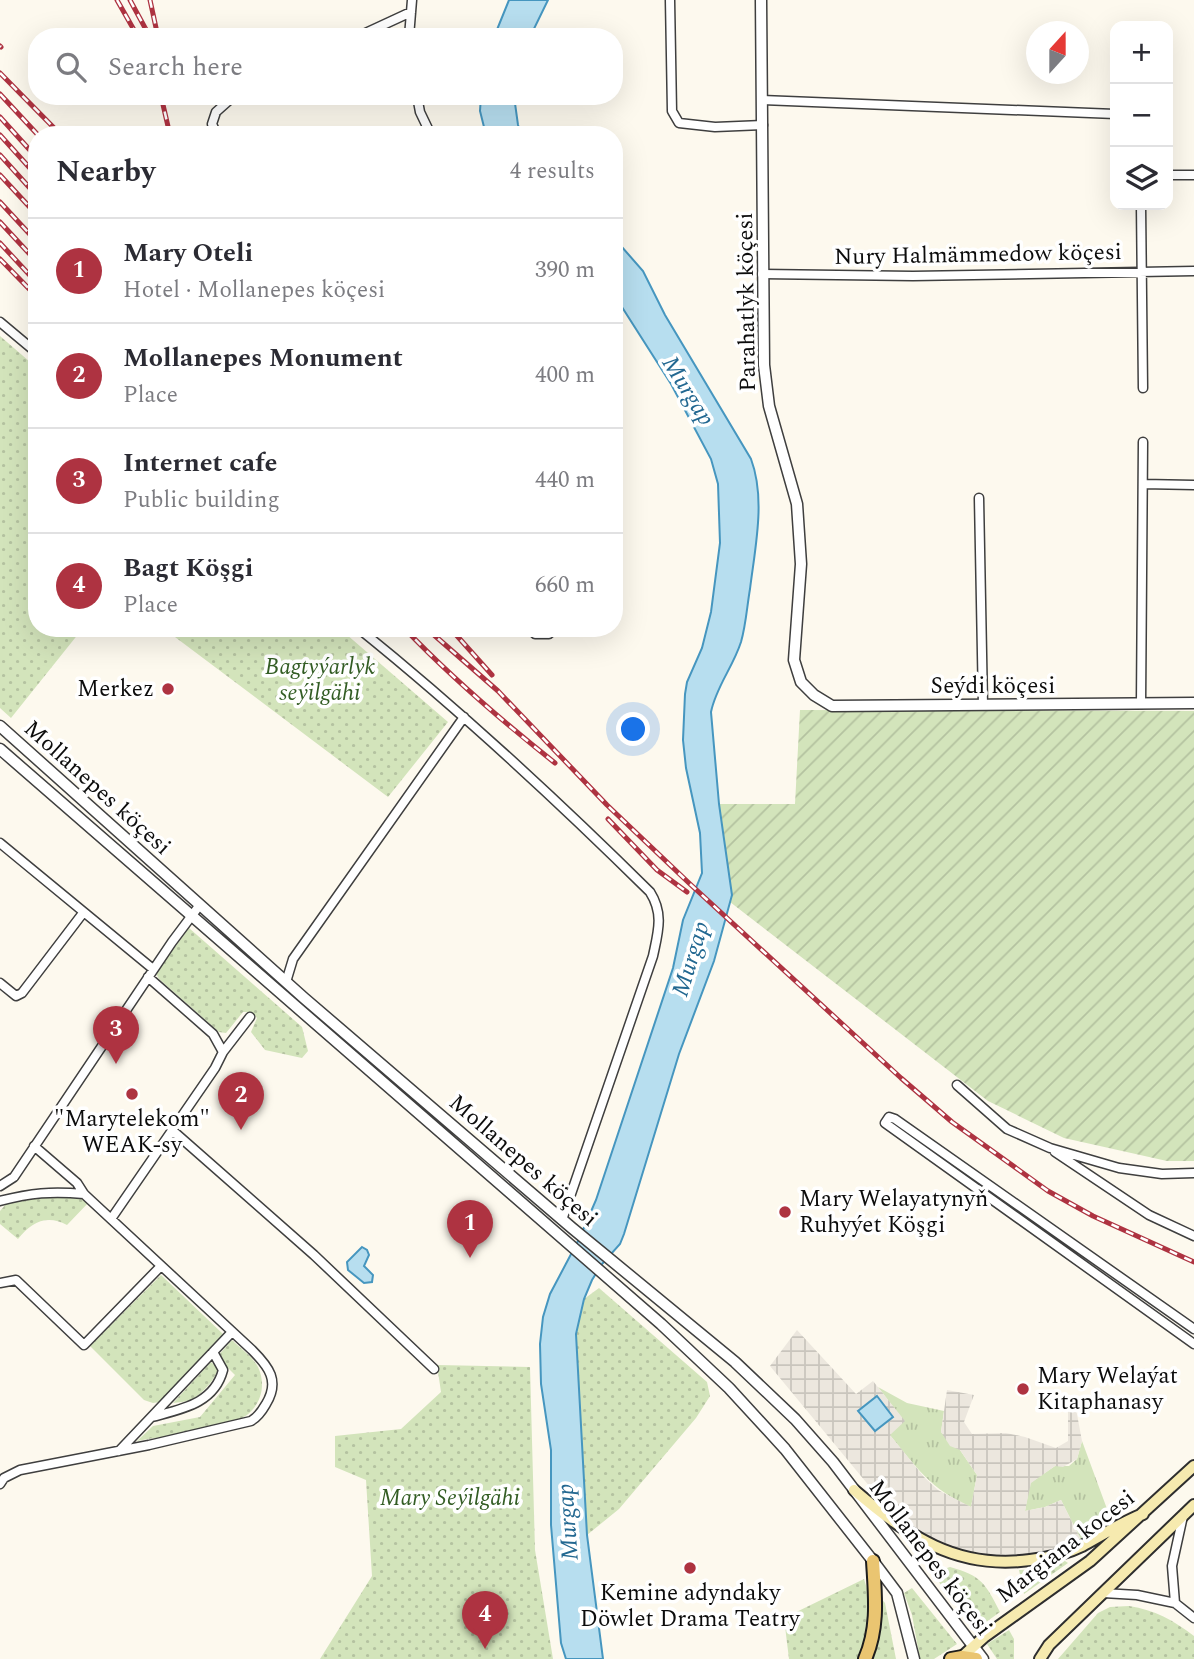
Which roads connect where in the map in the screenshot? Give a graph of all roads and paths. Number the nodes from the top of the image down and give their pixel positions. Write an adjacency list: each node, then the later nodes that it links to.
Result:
1 (412, 0): 4 (street)
2 (670, 0): 11 (street)
3 (761, 0): 7 (street, Parahatlyk köçesi)
4 (411, 12): 5 (street); 6 (street)
5 (376, 28)
6 (410, 28)
7 (762, 100): 10 (street); 11 (street, Parahatlyk köçesi)
8 (224, 105): 12 (street)
9 (419, 105): 13 (street)
10 (1110, 114)
11 (763, 125): 19 (street, Parahatlyk köçesi)
12 (213, 126)
13 (427, 126)
14 (1194, 175): 15 (street)
15 (1173, 176)
16 (1141, 210): 18 (street)
17 (1194, 271): 18 (street, Nury Halmämmedow köçesi)
18 (1143, 272): 19 (street, Nury Halmämmedow köçesi); 22 (street)
19 (762, 274): 28 (street, Parahatlyk köçesi)
20 (0, 322): 21 (street)
21 (28, 345)
22 (1143, 388)
23 (1143, 442): 24 (street)
24 (1143, 484): 25 (street); 30 (street)
25 (1194, 485)
26 (979, 498): 31 (street)
27 (369, 637): 32 (street)
28 (801, 682): 31 (street, Seýdi köçesi)
29 (1194, 703): 30 (street, Seýdi köçesi)
30 (1141, 704): 31 (street, Seýdi köçesi)
31 (983, 705)
32 (464, 717): 41 (street); 54 (street)
33 (0, 726): 36 (street, Mollanepes köçesi)
34 (0, 749): 38 (street, Mollanepes köçesi)
35 (0, 843): 37 (street)
36 (199, 906): 38 (street); 41 (street, Mollanepes köçesi)
37 (83, 913): 39 (street); 42 (street)
38 (192, 916): 39 (street); 61 (street, Mollanepes köçesi)
39 (153, 969): 40 (street)
40 (148, 977): 44 (street); 47 (street)
41 (286, 982): 54 (street, Mollanepes köçesi)
42 (0, 983)
43 (250, 1017): 44 (street)
44 (223, 1052): 46 (street)
45 (957, 1085): 48 (street)
46 (172, 1130): 53 (street); 66 (street)
47 (34, 1146): 50 (street); 51 (street)
48 (1050, 1148): 49 (street); 55 (street)
49 (1194, 1173)
50 (0, 1186)
51 (83, 1195): 52 (street); 53 (street)
52 (0, 1201)
53 (111, 1220): 58 (street)
54 (562, 1220): 60 (street, Mollanepes köçesi)
55 (1194, 1236)
56 (1085, 1251): 57 (street); 57 (street); 62 (street)
57 (1078, 1262): 64 (street)
58 (161, 1266): 59 (street); 63 (street)
59 (0, 1283)
60 (671, 1310): 61 (street); 71 (street, Mollanepes köçesi)
61 (661, 1324): 75 (street, Mollanepes köçesi)
62 (1194, 1329)
63 (232, 1332): 65 (street); 68 (street)
64 (1194, 1344)
65 (213, 1352): 67 (street); 67 (street)
66 (434, 1369)
67 (152, 1417): 68 (street)
68 (119, 1451): 70 (street)
69 (1192, 1473): 73 (main road, Margiana kocesi)
70 (0, 1484)
71 (854, 1490): 73 (main road); 79 (street, Mollanepes köçesi)
72 (1194, 1506): 74 (main road)
73 (1143, 1514): 79 (main road, Margiana kocesi)
74 (1183, 1516): 76 (main road); 77 (street)
75 (873, 1561): 81 (main road); 82 (street, Mollanepes köçesi)
76 (1103, 1593): 77 (street); 84 (main road)
77 (1175, 1603): 78 (street)
78 (1194, 1618)
79 (975, 1653): 80 (main road); 83 (street, Mollanepes köçesi)
80 (956, 1658)
81 (865, 1659)
82 (914, 1659)
83 (983, 1659)
84 (1040, 1659)

